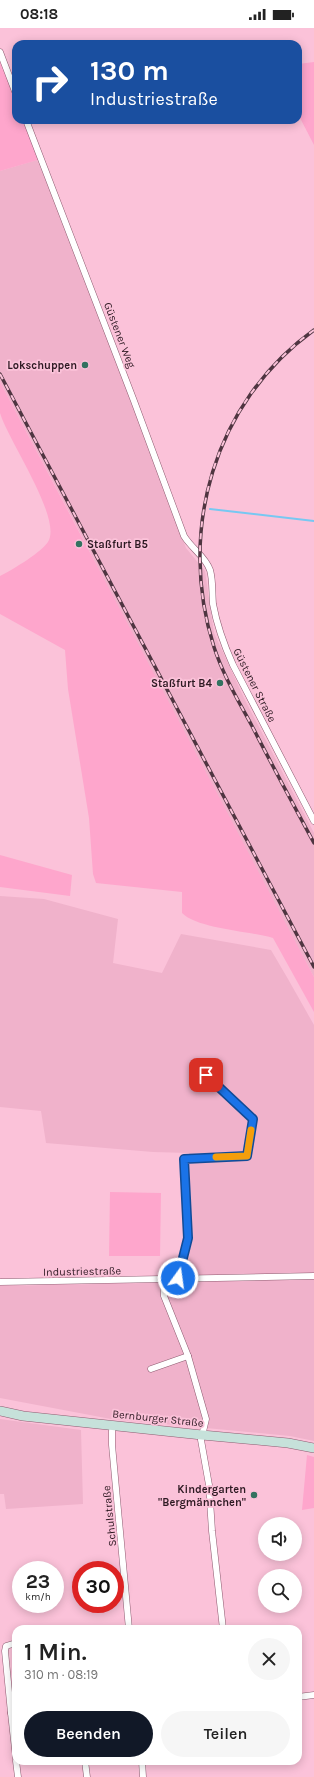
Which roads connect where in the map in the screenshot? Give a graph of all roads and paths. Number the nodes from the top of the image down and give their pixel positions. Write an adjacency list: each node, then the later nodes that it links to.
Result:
1 (0, 52): 2 (street)
2 (12, 84)
3 (28, 124): 4 (street, Güstener Weg)
4 (199, 553): 5 (street, Güstener Straße)
5 (314, 821)
6 (206, 1075): 8 (street)
7 (314, 1276): 8 (street, Industriestraße)
8 (178, 1278): 9 (street, Industriestraße)
9 (164, 1279): 10 (street, Industriestraße); 11 (street)
10 (0, 1282)
11 (188, 1356): 12 (street); 15 (street)
12 (151, 1369)
13 (0, 1411): 14 (main road, Bernburger Straße)
14 (113, 1425): 15 (main road, Bernburger Straße); 17 (street, Schulstraße)
15 (202, 1435): 16 (main road, Bernburger Straße); 18 (street)
16 (314, 1448)
17 (129, 1625)
18 (223, 1625)
19 (12, 1644): 22 (street)
20 (314, 1695): 21 (street)
21 (302, 1696)
22 (12, 1699)
23 (17, 1765): 26 (street)
24 (85, 1765): 27 (street)
25 (142, 1765): 28 (street)
26 (18, 1777)
27 (86, 1777)
28 (143, 1777)

